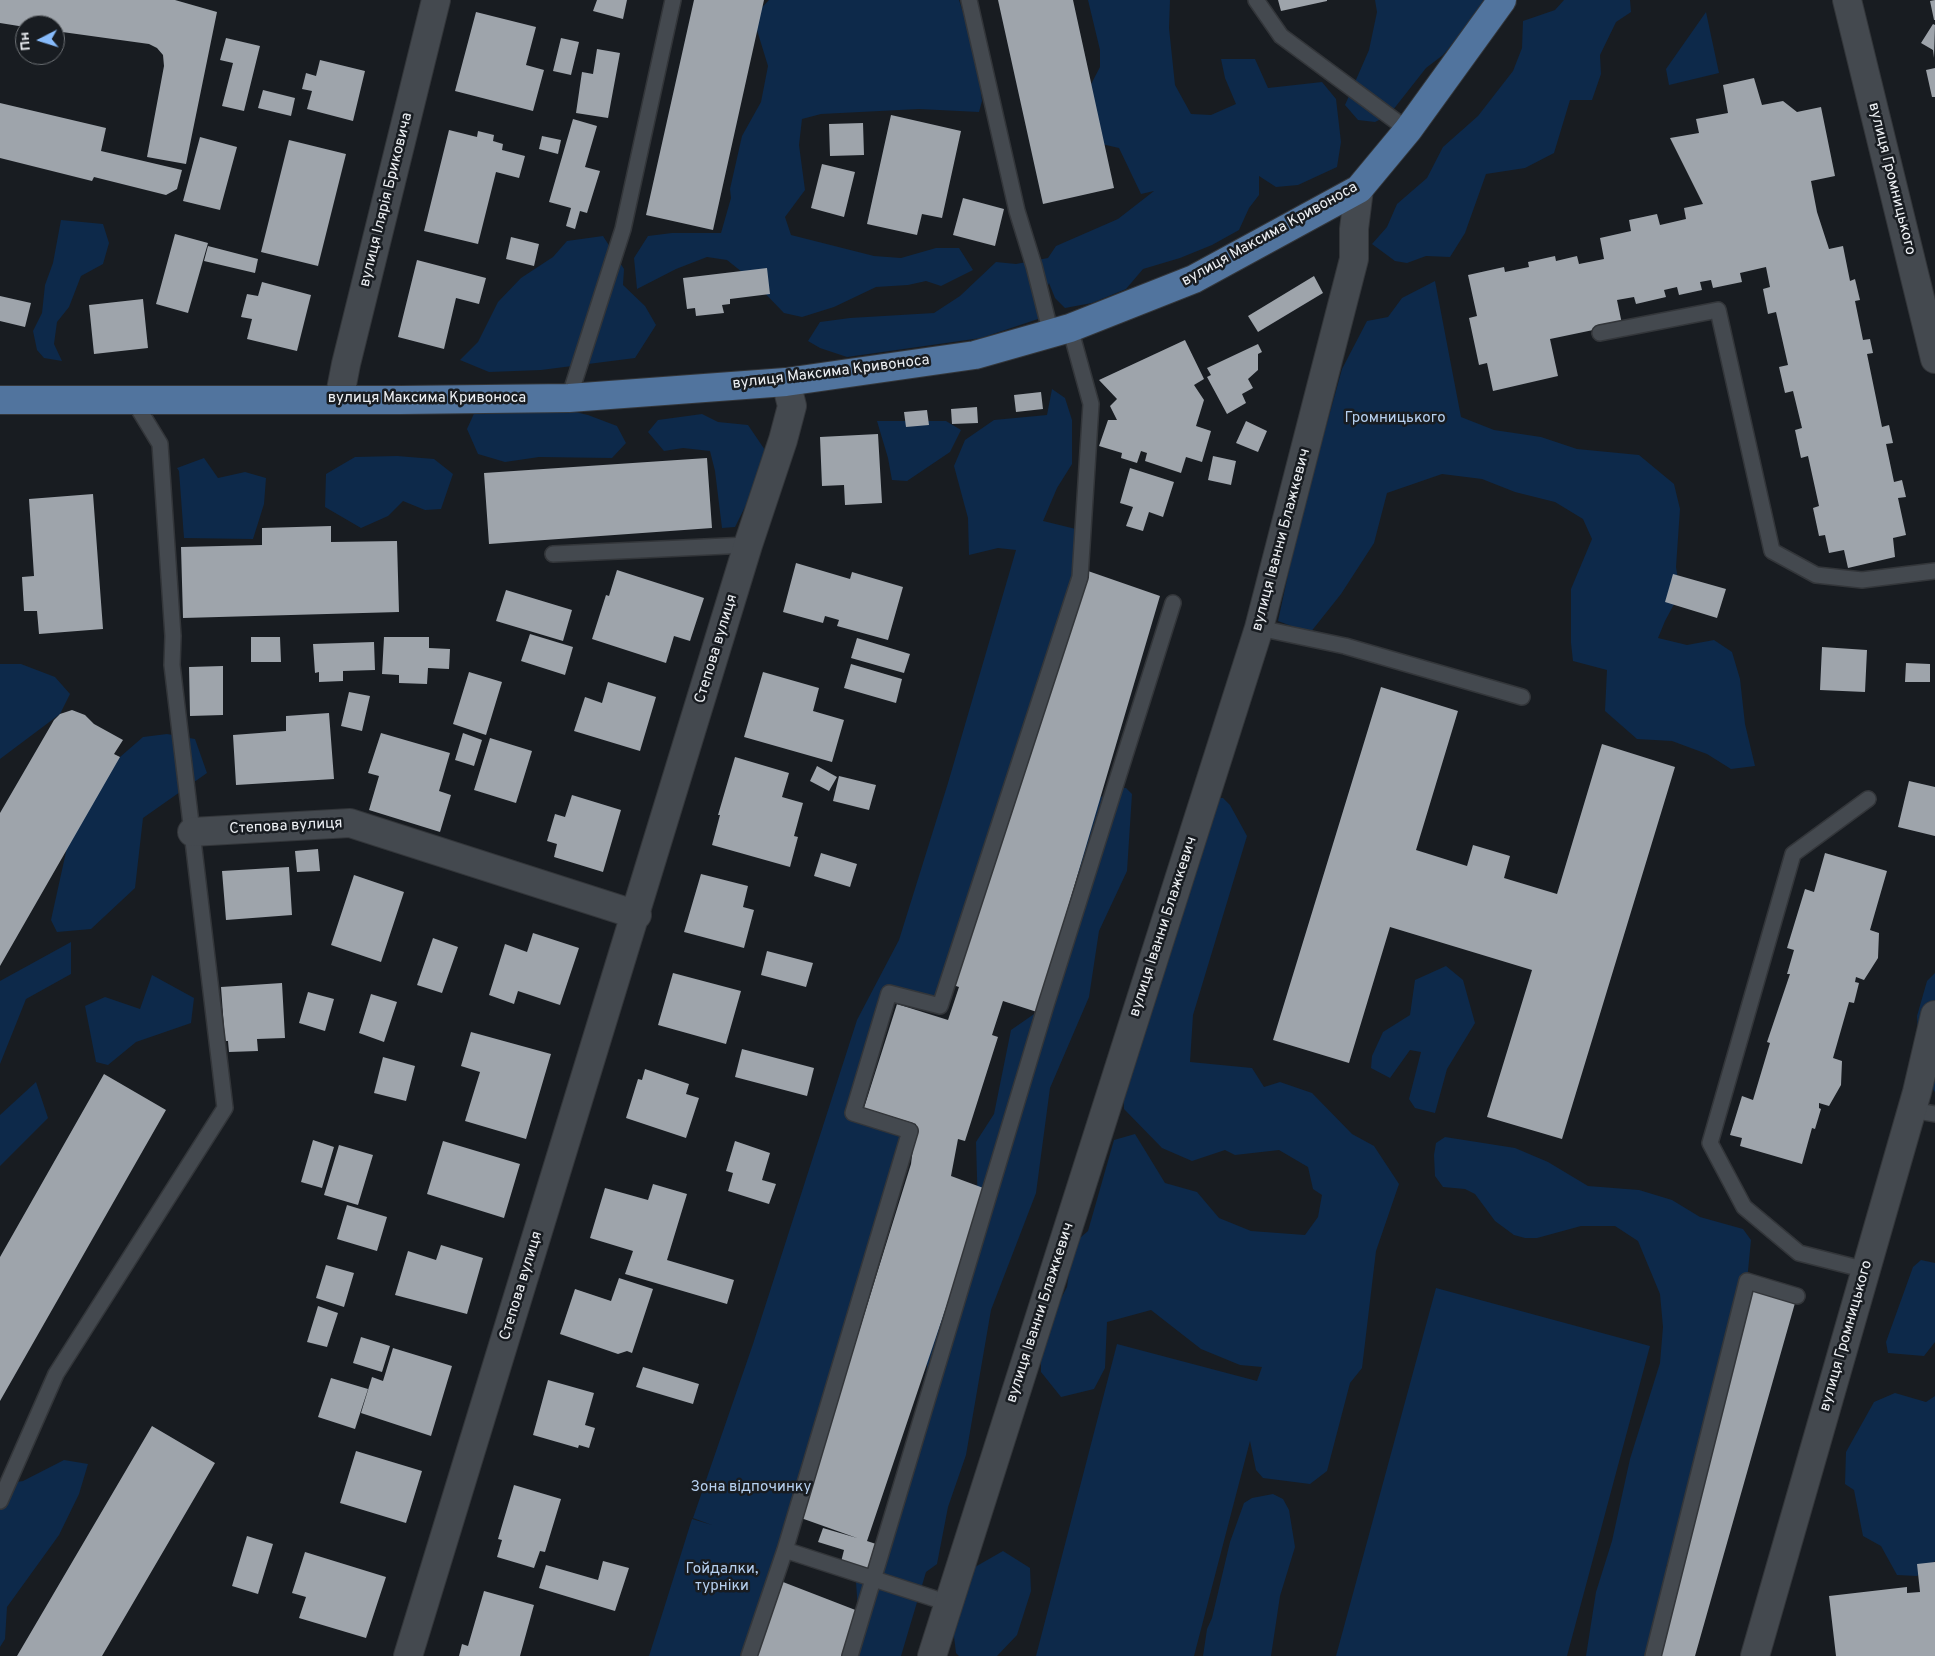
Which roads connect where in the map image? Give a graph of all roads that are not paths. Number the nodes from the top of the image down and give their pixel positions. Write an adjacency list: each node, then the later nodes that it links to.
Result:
1 (436, 0): 16 (street, вулиця Ілярія Бриковича)
2 (673, 0): 14 (lane)
3 (969, 0): 9 (lane)
4 (1256, 0): 7 (lane)
5 (1502, 0): 7 (main road, вулиця Максима Кривоноса)
6 (1846, 0): 11 (street, вулиця Громницького)
7 (1408, 130): 8 (main road, вулиця Максима Кривоноса)
8 (1360, 189): 9 (main road, вулиця Максима Кривоноса); 21 (street, вулиця Іванни Блажкевич)
9 (1060, 331): 12 (main road, вулиця Максима Кривоноса); 31 (lane)
10 (1600, 333): 19 (lane)
11 (1935, 359)
12 (786, 382): 14 (main road, вулиця Максима Кривоноса); 17 (street, Степова вулиця)
13 (132, 398): 15 (main road, вулиця Максима Кривоноса); 16 (main road, вулиця Максима Кривоноса); 24 (lane)
14 (570, 398): 16 (main road, вулиця Максима Кривоноса)
15 (0, 400)
16 (339, 400)
17 (748, 545): 18 (lane); 25 (street, Степова вулиця)
18 (553, 554)
19 (1935, 571)
20 (1173, 603): 35 (lane)
21 (1259, 628): 22 (lane); 32 (street, вулиця Іванни Блажкевич)
22 (1522, 697)
23 (1868, 799): 28 (lane)
24 (192, 832): 25 (street, Степова вулиця); 30 (lane)
25 (637, 916): 33 (street, Степова вулиця)
26 (1935, 1015): 27 (street, вулиця Громницького)
27 (1924, 1112): 28 (street, вулиця Громницького)
28 (1866, 1270): 38 (street, вулиця Громницького)
29 (1797, 1296): 37 (lane)
30 (0, 1501)
31 (785, 1550): 32 (lane); 34 (lane)
32 (948, 1603): 36 (street, вулиця Іванни Блажкевич)
33 (408, 1656)
34 (749, 1656)
35 (850, 1656)
36 (932, 1656)
37 (1653, 1656)
38 (1755, 1656)

